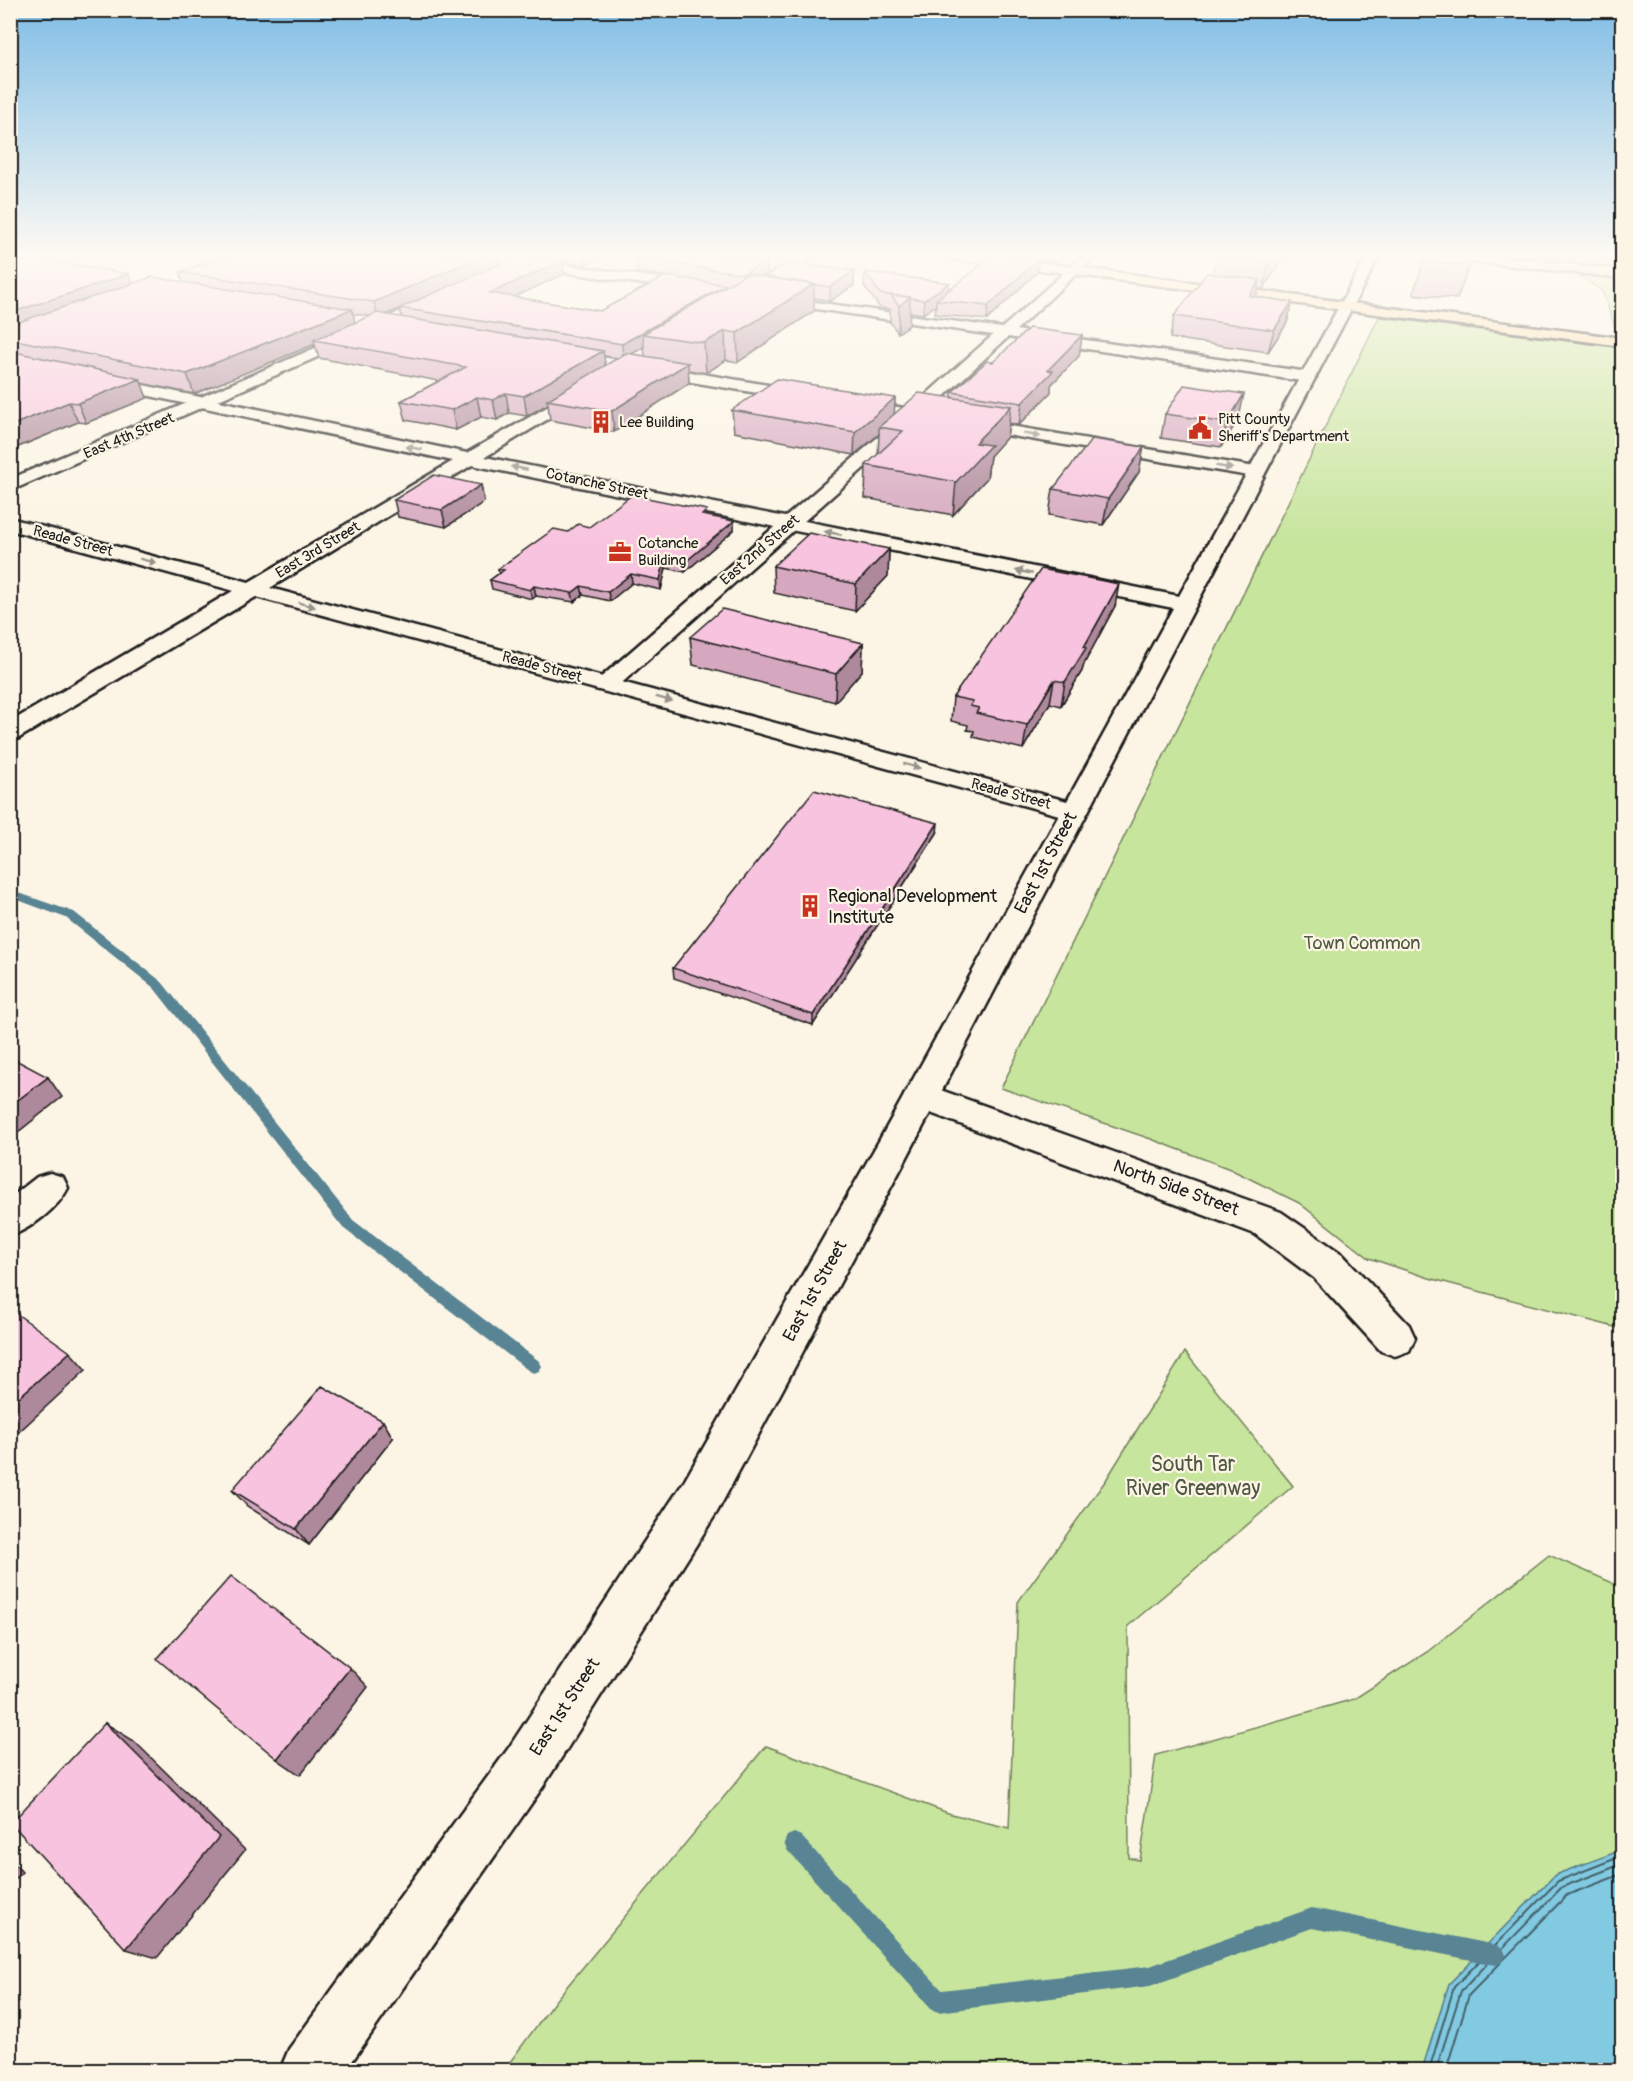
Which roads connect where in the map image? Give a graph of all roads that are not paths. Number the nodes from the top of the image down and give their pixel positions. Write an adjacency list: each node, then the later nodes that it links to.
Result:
1 (320, 351): 10 (street, East 4th Street)
2 (984, 351): 11 (street, East 2nd Street)
3 (1130, 351): 9 (street)
4 (1322, 351): 9 (street, East 1st Street)
5 (550, 354): 8 (street)
6 (642, 356): 8 (street, East 3rd Street)
7 (10, 361): 10 (street, Cotanche Street)
8 (625, 366): 11 (street); 12 (street, East 3rd Street)
9 (1308, 377): 13 (street, East 1st Street)
10 (204, 403): 12 (street, Cotanche Street, one-way to 10); 14 (street, East 4th Street)
11 (912, 415): 13 (street, one-way to 13); 16 (street, East 2nd Street)
12 (472, 459): 16 (street, Cotanche Street, one-way to 12); 17 (street, East 3rd Street)
13 (1255, 472): 18 (street, East 1st Street)
14 (10, 486)
15 (10, 524): 17 (street, Reade Street, one-way to 17)
16 (790, 524): 18 (street, Cotanche Street, one-way to 16); 19 (street, East 2nd Street)
17 (251, 590): 19 (street, Reade Street, one-way to 19); 20 (street, East 3rd Street)
18 (1185, 604): 21 (street, East 1st Street)
19 (607, 684): 21 (street, Reade Street, one-way to 21)
20 (10, 733)
21 (1074, 811): 22 (street, East 1st Street)
22 (921, 1096): 25 (street, North Side Street); 26 (street, East 1st Street)
23 (50, 1188): 24 (street)
24 (10, 1220)
25 (1395, 1338)
26 (310, 2070)

